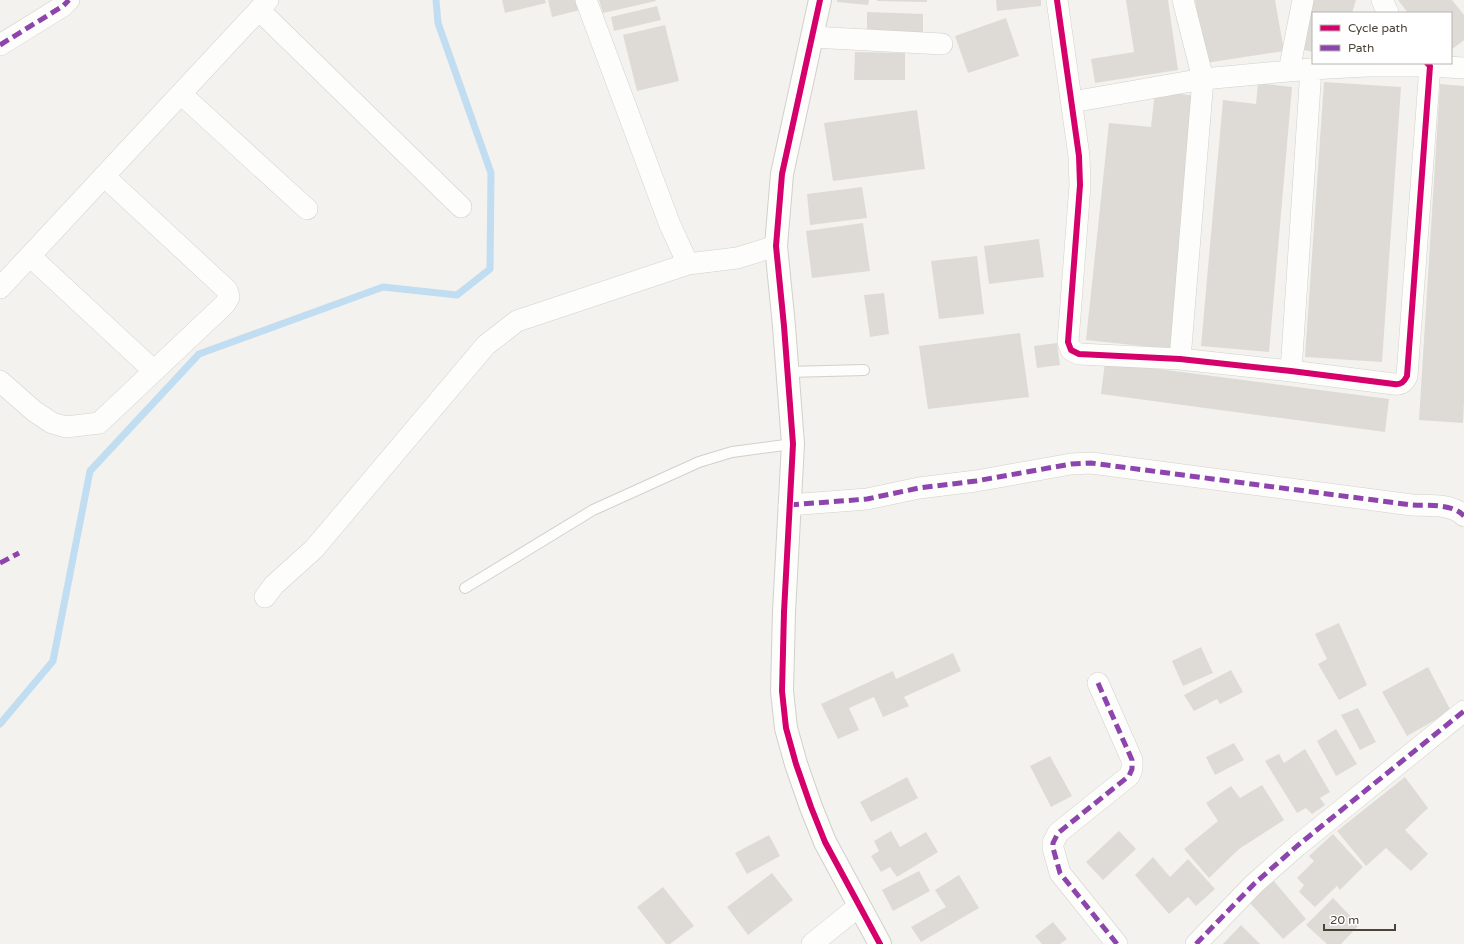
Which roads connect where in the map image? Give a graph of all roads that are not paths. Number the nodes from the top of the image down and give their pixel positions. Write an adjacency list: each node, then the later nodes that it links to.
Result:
1 (69, 0): 12 (street)
2 (586, 0): 25 (street)
3 (820, 0): 10 (street)
4 (1057, 0): 19 (street)
5 (1183, 0): 17 (street)
6 (1303, 0): 16 (street)
7 (1382, 0): 9 (street)
8 (264, 5): 18 (street); 21 (street)
9 (1388, 12)
10 (812, 37): 11 (street); 23 (street)
11 (942, 44)
12 (0, 45)
13 (1428, 64): 14 (street); 15 (street); 30 (street)
14 (1464, 68)
15 (1311, 69): 16 (street); 30 (street)
16 (1289, 71): 17 (street)
17 (1203, 79): 19 (street); 27 (street)
18 (181, 94): 20 (street); 22 (street)
19 (1072, 102): 27 (street)
20 (104, 176): 24 (street); 29 (street)
21 (461, 207)
22 (307, 209)
23 (776, 246): 25 (street); 31 (street)
24 (30, 256): 26 (street); 29 (street)
25 (688, 264): 37 (street)
26 (0, 288)
27 (1180, 359): 30 (street)
28 (864, 370): 31 (lane)
29 (154, 371): 32 (street)
30 (1291, 371)
31 (788, 372): 33 (street)
32 (0, 381)
33 (792, 444): 34 (street); 36 (lane)
34 (789, 505): 35 (street); 40 (street)
35 (1464, 516)
36 (465, 588)
37 (265, 597)
38 (1098, 683): 43 (street)
39 (1464, 711): 44 (street)
40 (859, 906): 41 (street); 42 (street)
41 (812, 944)
42 (880, 944)
43 (1117, 944)
44 (1196, 944)

